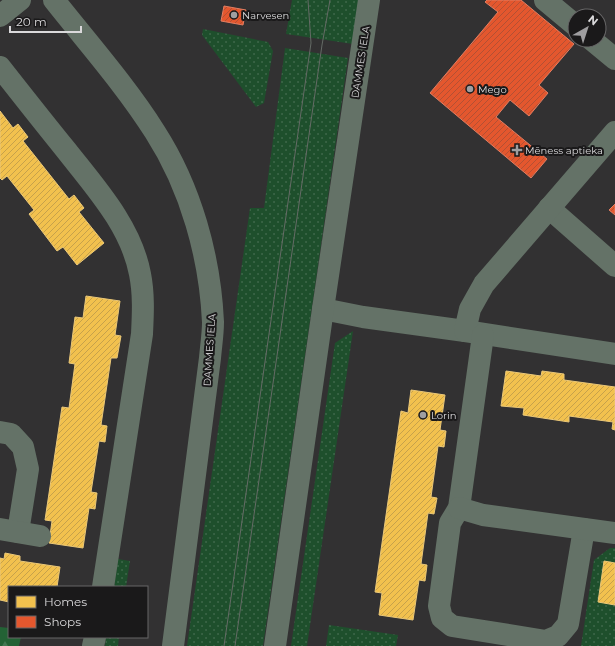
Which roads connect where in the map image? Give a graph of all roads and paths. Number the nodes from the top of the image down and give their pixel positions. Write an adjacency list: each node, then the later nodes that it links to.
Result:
1 (20, 0): 5 (street)
2 (54, 0): 23 (street, DAMMES IELA)
3 (369, 0): 13 (street, DAMMES IELA)
4 (546, 0): 6 (street)
5 (0, 16)
6 (567, 18)
7 (602, 48): 8 (street)
8 (615, 59)
9 (0, 68): 22 (street)
10 (615, 132): 11 (street)
11 (548, 208): 12 (street); 14 (street)
12 (615, 266)
13 (323, 309): 14 (street); 24 (street, DAMMES IELA)
14 (474, 333): 15 (street); 17 (street)
15 (615, 354)
16 (0, 432): 19 (street)
17 (459, 508): 18 (street); 18 (street)
18 (584, 529): 20 (street)
19 (9, 531): 21 (street)
20 (615, 533)
21 (40, 536)
22 (103, 586)
23 (173, 646)
24 (275, 646)

